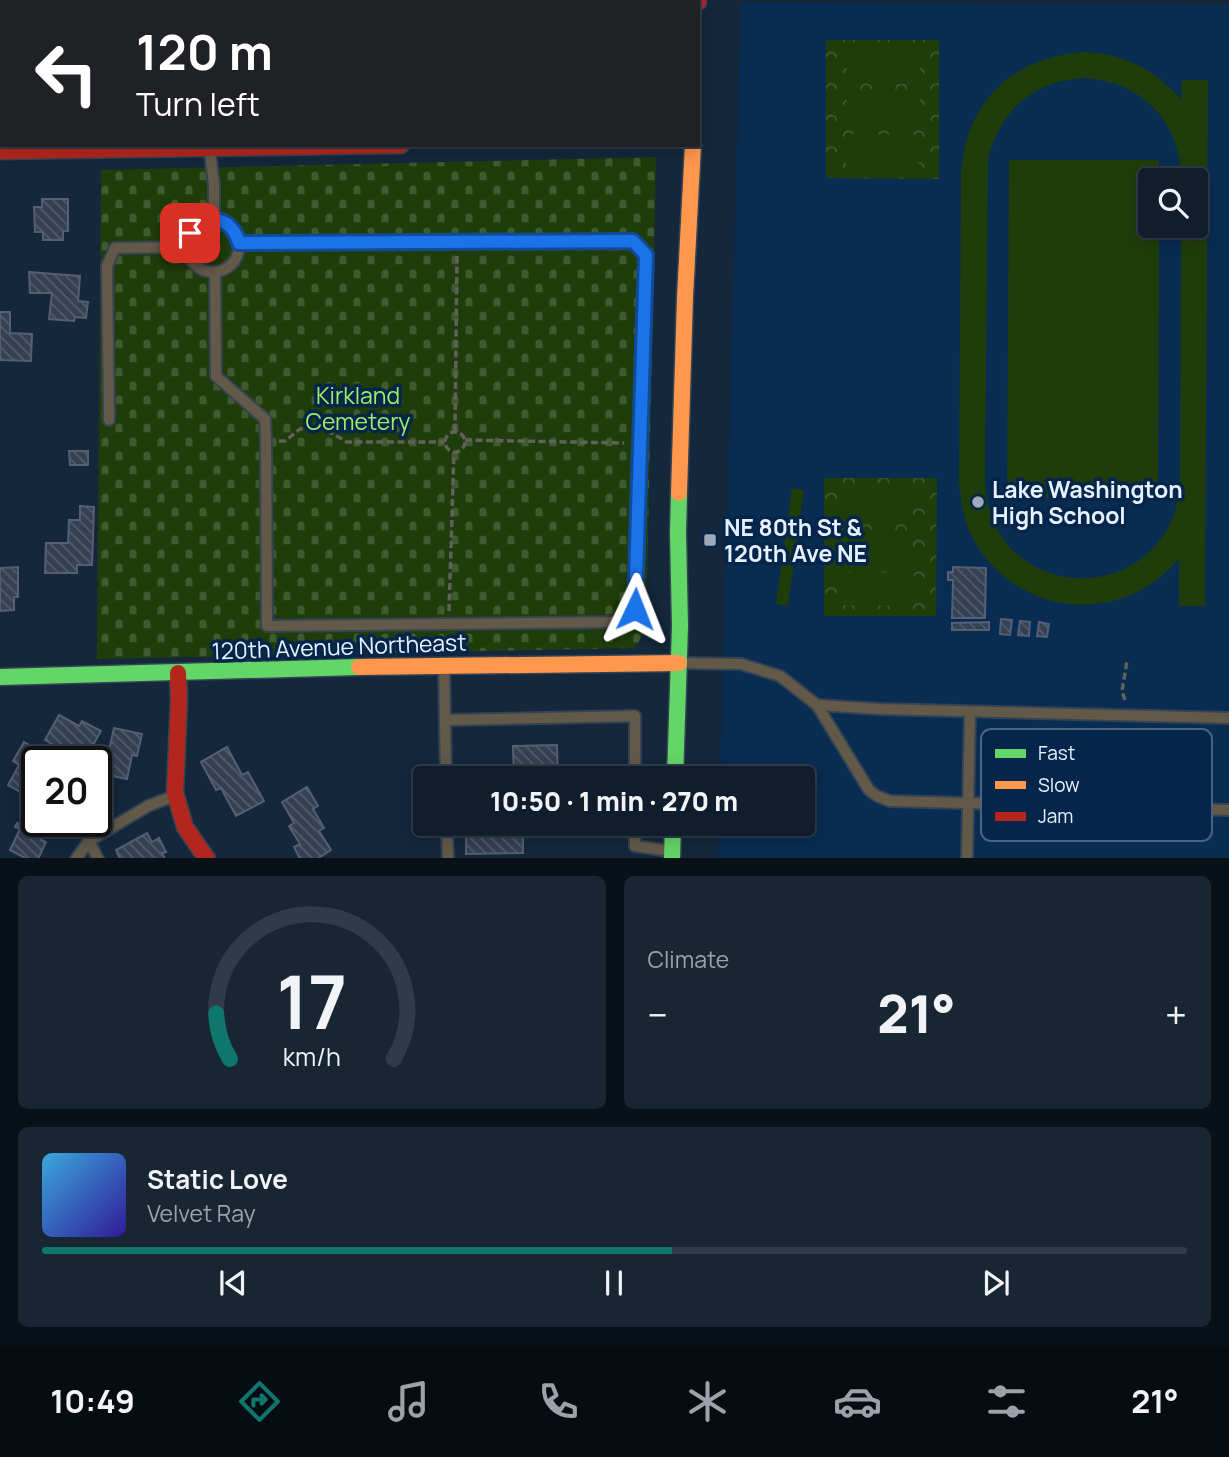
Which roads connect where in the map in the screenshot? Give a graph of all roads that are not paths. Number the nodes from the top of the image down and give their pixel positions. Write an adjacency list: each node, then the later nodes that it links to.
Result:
1 (318, 147): 3 (street)
2 (693, 147): 10 (street)
3 (210, 149): 4 (street); 5 (lane)
4 (0, 151)
5 (214, 220): 6 (lane); 7 (lane)
6 (239, 243): 8 (lane); 8 (lane)
7 (187, 247): 8 (lane); 9 (lane)
8 (215, 272)
9 (109, 420)
10 (679, 663): 11 (street, 120th Avenue Northeast); 14 (lane); 20 (street)
11 (444, 665): 12 (street, 120th Avenue Northeast); 17 (lane)
12 (178, 673): 13 (street, 120th Avenue Northeast); 21 (street)
13 (0, 677)
14 (817, 705): 15 (lane); 22 (lane)
15 (970, 712): 16 (lane); 22 (lane)
16 (1229, 718)
17 (445, 720): 18 (lane); 19 (lane)
18 (446, 766)
19 (635, 766)
20 (675, 766)
21 (176, 795): 27 (lane); 31 (street)
22 (968, 803): 23 (lane); 33 (lane)
23 (981, 803)
24 (447, 836): 32 (lane)
25 (635, 836): 28 (lane)
26 (673, 836): 28 (street)
27 (89, 841): 29 (lane); 30 (lane)
28 (672, 855)
29 (77, 858)
30 (98, 858)
31 (206, 858)
32 (448, 858)
33 (967, 858)

